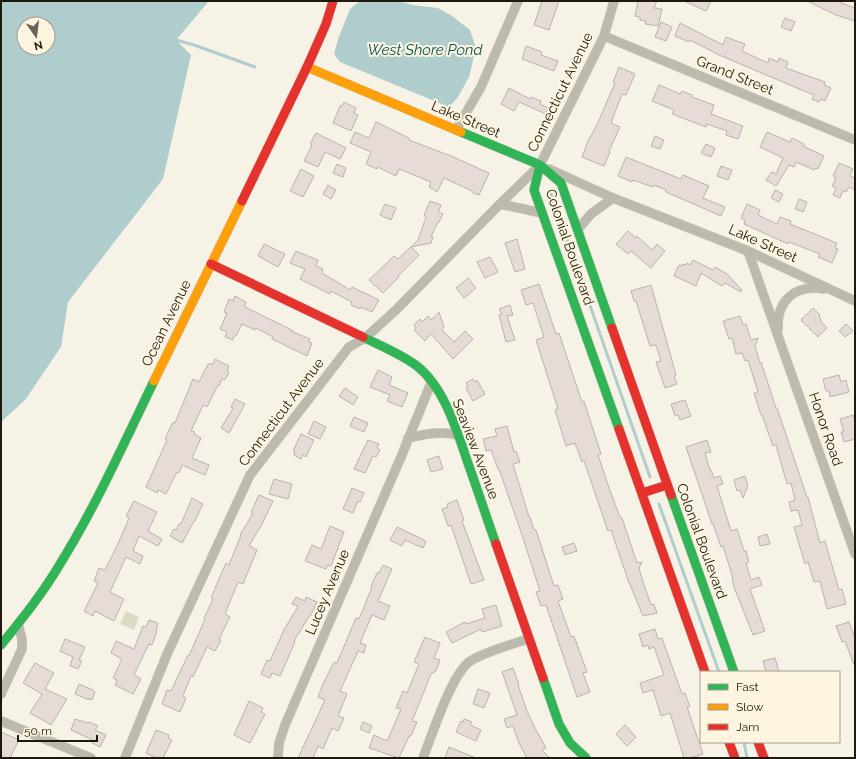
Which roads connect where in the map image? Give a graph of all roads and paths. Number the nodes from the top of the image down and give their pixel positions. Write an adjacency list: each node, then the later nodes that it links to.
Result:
1 (333, 1): 5 (street, Ocean Avenue)
2 (518, 1): 6 (street)
3 (614, 1): 4 (street, Connecticut Avenue)
4 (604, 36): 7 (street, Grand Street); 8 (street, Connecticut Avenue)
5 (307, 67): 6 (street, Lake Street); 14 (street, Ocean Avenue)
6 (456, 130): 8 (street, Lake Street)
7 (855, 140)
8 (540, 165): 9 (street, Lake Street); 10 (street, Connecticut Avenue); 11 (street, Colonial Boulevard); 12 (street, Colonial Boulevard)
9 (613, 198): 12 (street); 13 (street, Lake Street)
10 (500, 204): 11 (street); 18 (street, Connecticut Avenue)
11 (542, 213): 23 (street, Colonial Boulevard)
12 (578, 229): 22 (street, Colonial Boulevard)
13 (748, 251): 15 (street, Lake Street); 17 (street, Honor Road)
14 (211, 264): 18 (street, Seaview Avenue); 25 (street, Ocean Avenue)
15 (832, 290): 16 (street, Lake Street); 17 (street, Honor Road)
16 (855, 301)
17 (778, 335): 24 (street, Honor Road)
18 (365, 338): 19 (street, Seaview Avenue); 35 (street, Connecticut Avenue)
19 (431, 383): 20 (street, Seaview Avenue); 21 (street, Lucey Avenue)
20 (458, 435): 21 (street); 26 (street, Seaview Avenue)
21 (408, 438): 36 (street, Lucey Avenue)
22 (667, 485): 23 (street); 29 (street, Colonial Boulevard)
23 (642, 493): 28 (street, Colonial Boulevard)
24 (855, 554)
25 (18, 624): 27 (street, Ocean Avenue); 30 (street)
26 (528, 639): 37 (street); 38 (street, Seaview Avenue)
27 (1, 645)
28 (705, 671)
29 (734, 671)
30 (1, 694)
31 (1, 721): 34 (street)
32 (729, 743): 39 (street)
33 (758, 743): 40 (street)
34 (91, 758)
35 (125, 758)
36 (278, 758)
37 (423, 758)
38 (586, 758)
39 (735, 758)
40 (764, 758)

